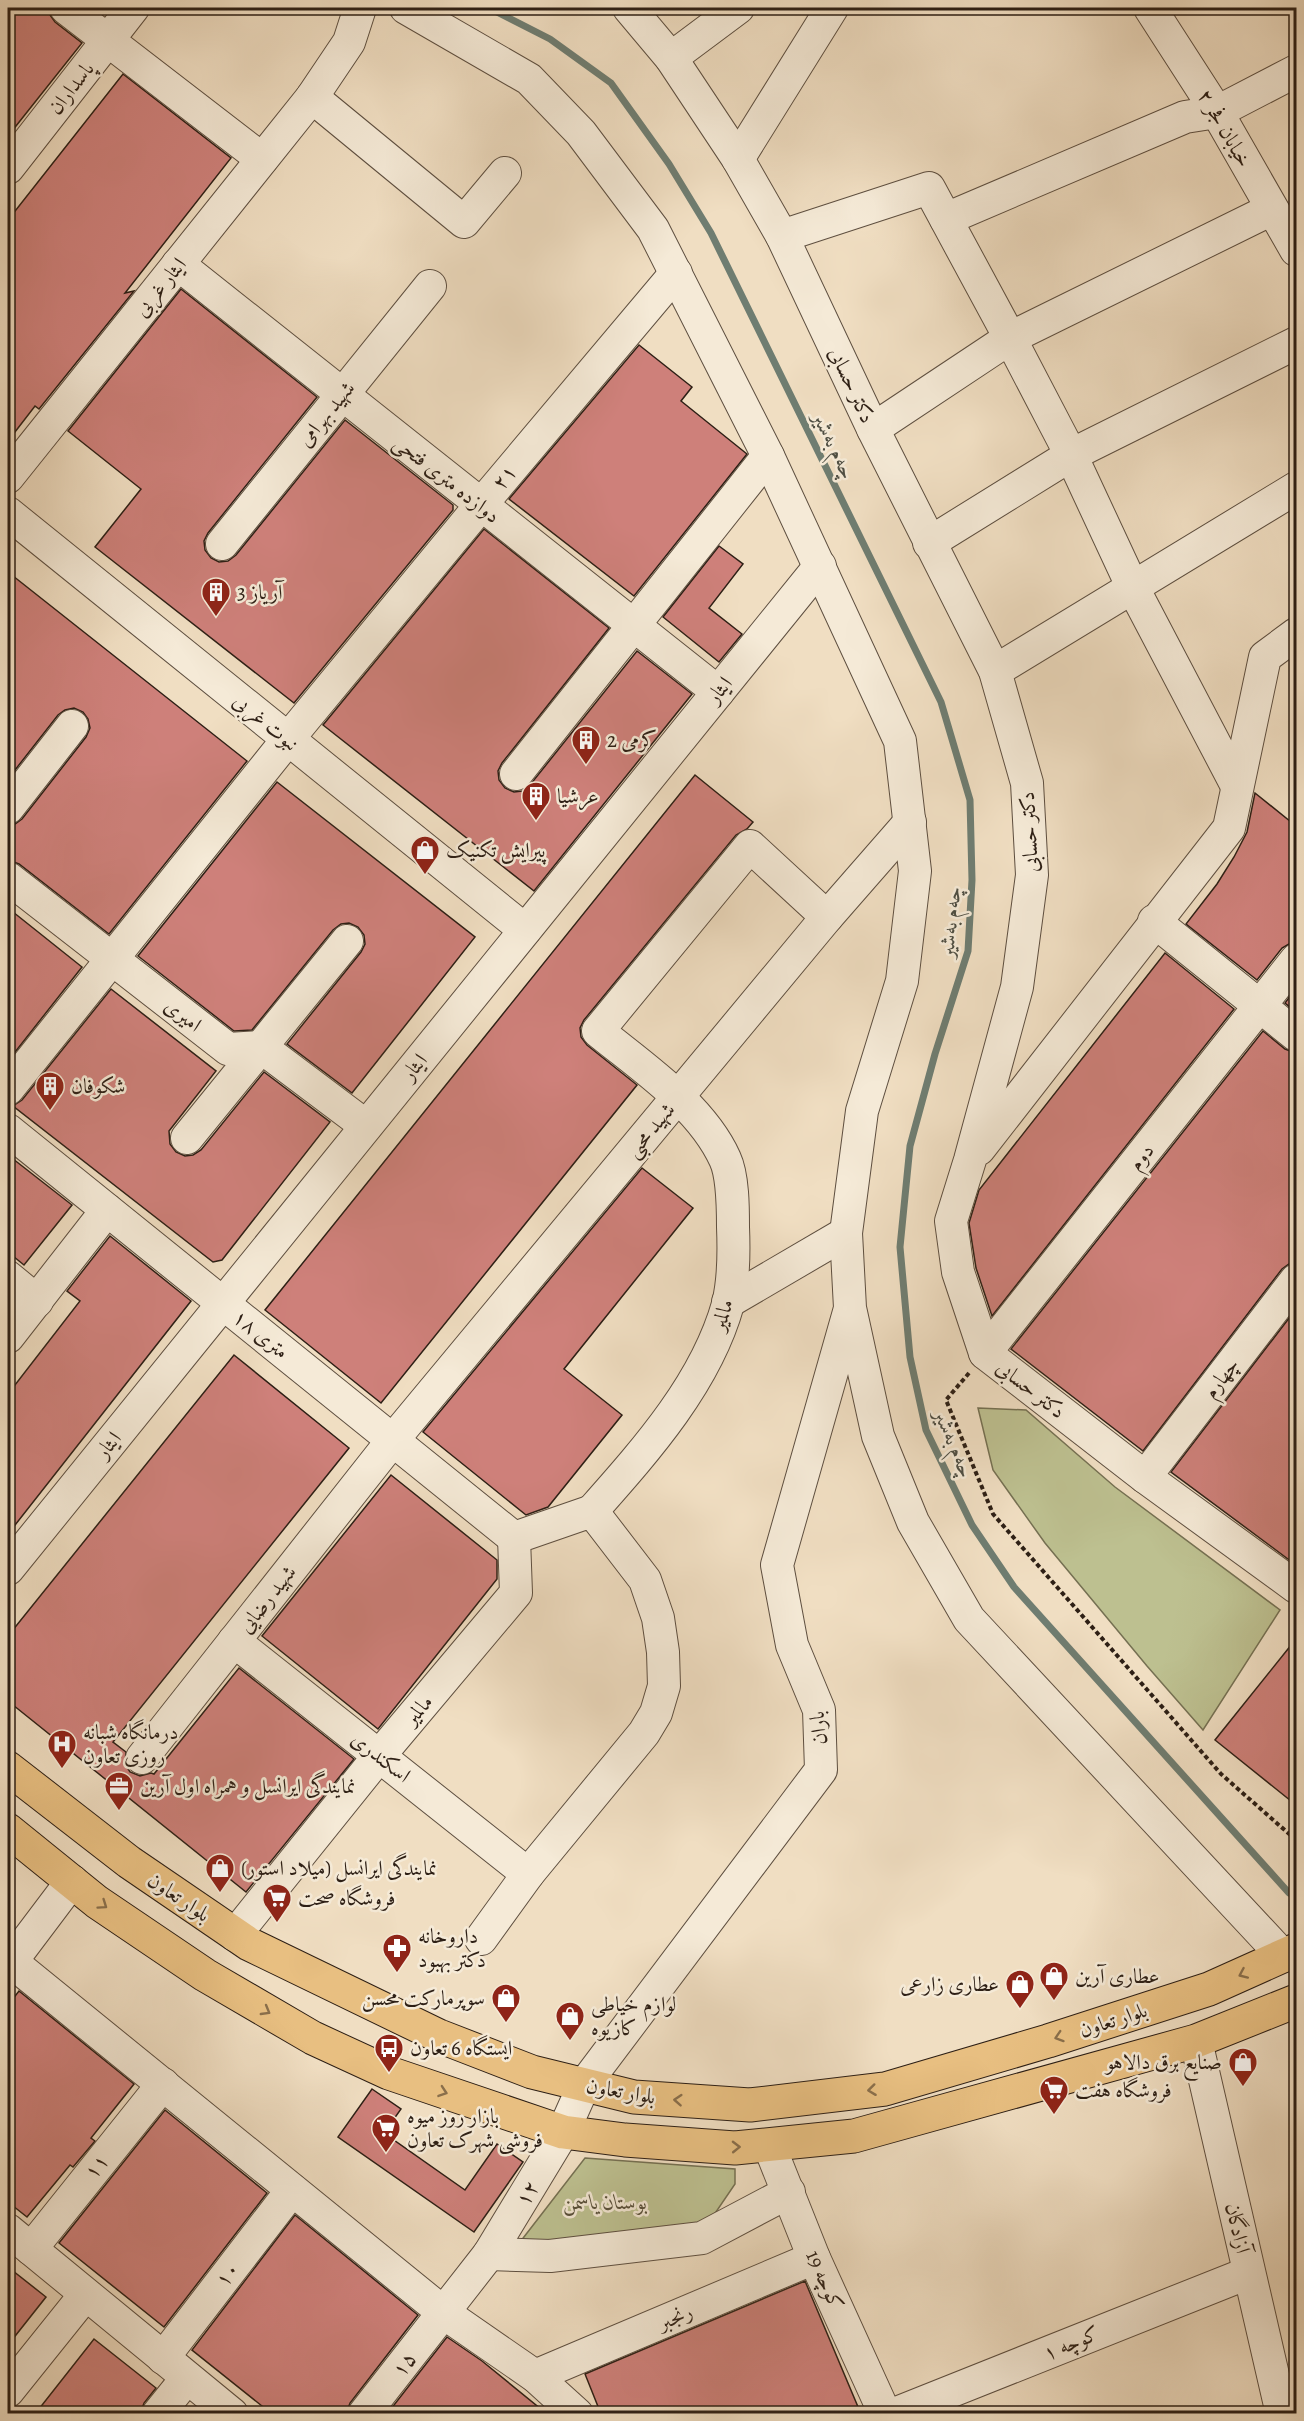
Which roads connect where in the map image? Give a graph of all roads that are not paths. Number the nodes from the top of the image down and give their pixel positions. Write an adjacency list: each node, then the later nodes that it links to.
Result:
1 (66, 8): 9 (street)
2 (133, 8): 9 (street, پاسداران)
3 (360, 8): 12 (street, ایثار غربی)
4 (406, 8): 23 (street)
5 (629, 8): 10 (street, دکتر حسابی)
6 (738, 8): 10 (street)
7 (832, 8): 15 (street)
8 (1150, 8): 13 (street, خیابان فجر ۲)
9 (109, 40): 14 (street); 16 (street, پاسداران)
10 (671, 58): 15 (street, دکتر حسابی)
11 (1296, 71): 13 (street)
12 (312, 97): 14 (street, ایثار غربی); 17 (street)
13 (1217, 112): 18 (street, خیابان فجر ۲); 19 (street)
14 (262, 159): 22 (street, ایثار غربی)
15 (738, 159): 20 (street, دکتر حسابی)
16 (8, 168)
17 (505, 173)
18 (1272, 209): 21 (street, خیابان فجر ۲); 25 (street)
19 (946, 219): 20 (street); 25 (street)
20 (782, 236): 28 (street, دکتر حسابی)
21 (1295, 243)
22 (178, 264): 27 (street, دوازده متری فتحی); 31 (street, ایثار غربی)
23 (676, 273): 30 (street); 33 (street, ۲۱)
24 (430, 286): 27 (street, شهید بهرامی)
25 (1010, 338): 28 (street); 29 (street)
26 (1296, 343): 29 (street)
27 (341, 395): 33 (street, دوازده متری فتحی); 36 (street, شهید بهرامی)
28 (873, 429): 35 (street, دکتر حسابی)
29 (1071, 455): 35 (street); 38 (street)
30 (768, 456): 37 (street); 39 (street)
31 (8, 477)
32 (1296, 488): 38 (street)
33 (480, 506): 39 (street, دوازده متری فتحی); 44 (street, ۲۱)
34 (8, 513): 44 (street, نبوت غربی)
35 (929, 543): 41 (street, دکتر حسابی)
36 (222, 544)
37 (820, 566): 42 (street, ایثار); 48 (street)
38 (1132, 586): 41 (street); 46 (street)
39 (634, 627): 42 (street, دوازده متری فتحی); 45 (street)
40 (1296, 634): 46 (street)
41 (995, 671): 64 (street, دکتر حسابی)
42 (718, 692): 52 (street, ایثار)
43 (72, 726): 47 (street)
44 (288, 739): 52 (street, نبوت غربی); 55 (street, ۲۱)
45 (516, 774)
46 (1238, 786): 51 (street)
47 (8, 808)
48 (910, 822): 50 (street, شهید محبی); 66 (street)
49 (8, 879): 55 (street, امیری)
50 (827, 917): 60 (street, شهید محبی); 60 (street, مالمیر)
51 (1154, 921): 56 (street); 64 (street)
52 (525, 930): 61 (street, ایثار)
53 (346, 941): 58 (street)
54 (1296, 960): 56 (street, دوم)
55 (112, 961): 58 (street, امیری); 59 (street, ۲۱)
56 (1261, 1005): 57 (street); 74 (street, دوم)
57 (1296, 1035)
58 (261, 1047): 61 (street); 63 (street)
59 (8, 1089)
60 (678, 1096): 70 (street, مالمیر); 75 (street, شهید محبی)
61 (366, 1126): 71 (street, ایثار)
62 (8, 1130): 65 (street, ۱۸ متری)
63 (187, 1138)
64 (970, 1160): 74 (street, دکتر حسابی)
65 (107, 1210): 69 (street); 71 (street, ۱۸ متری)
66 (846, 1233): 70 (street); 72 (street)
67 (8, 1277): 69 (street)
68 (1296, 1280): 76 (street, چهارم)
69 (36, 1300): 73 (street)
70 (728, 1302): 77 (street, مالمیر)
71 (223, 1303): 75 (street, ۱۸ متری); 79 (street, ایثار)
72 (850, 1308): 90 (street); 95 (street, باران)
73 (8, 1337)
74 (985, 1353): 76 (street, دکتر حسابی)
75 (392, 1441): 78 (street, ۱۸ متری); 81 (street, شهید رضایی)
76 (1145, 1477): 80 (street, دکتر حسابی)
77 (592, 1511): 78 (street, مالمیر); 86 (street)
78 (514, 1538): 82 (street, مالمیر)
79 (8, 1569)
80 (1296, 1587)
81 (234, 1641): 82 (street, اسکندری); 83 (street, شهید رضایی)
82 (379, 1756): 86 (street, اسکندری); 88 (street, مالمیر)
83 (142, 1758)
84 (8, 1768): 88 (main road, بلوار تعاون)
85 (8, 1830): 87 (main road, بلوار تعاون)
86 (528, 1874): 89 (street)
87 (72, 1881): 91 (street); 96 (main road, بلوار تعاون, one-way to 96)
88 (235, 1935): 95 (main road, بلوار تعاون)
89 (481, 1939)
90 (1290, 1953): 95 (main road, بلوار تعاون, one-way to 95)
91 (9, 1962): 94 (street)
92 (1296, 2001): 93 (main road, بلوار تعاون)
93 (1196, 2041): 97 (main road, بلوار تعاون); 103 (street, آزادگان)
94 (163, 2084): 98 (street); 100 (street, ۱۱)
95 (585, 2085): 96 (street, باران)
96 (564, 2132): 97 (main road, بلوار تعاون, one-way to 97); 101 (street, ۱۲)
97 (769, 2145): 99 (street, کوچه 19)
98 (292, 2190): 105 (street); 106 (street, ۱۰)
99 (789, 2192): 101 (street); 102 (street, کوچه 19)
100 (19, 2239): 104 (street)
101 (489, 2254): 105 (street, ۱۲)
102 (814, 2258): 107 (street, رنجبر); 114 (street, کوچه 19)
103 (1248, 2273): 115 (street, کوچه ۱); 116 (street, آزادگان)
104 (85, 2295): 106 (street); 109 (street)
105 (444, 2313): 107 (street); 112 (street, ۱۵)
106 (163, 2358): 108 (street)
107 (535, 2376): 113 (street)
108 (187, 2378): 110 (street); 111 (street)
109 (8, 2391)
110 (158, 2414)
111 (232, 2414)
112 (364, 2414)
113 (577, 2414)
114 (885, 2414)
115 (894, 2414)
116 (1282, 2414)

